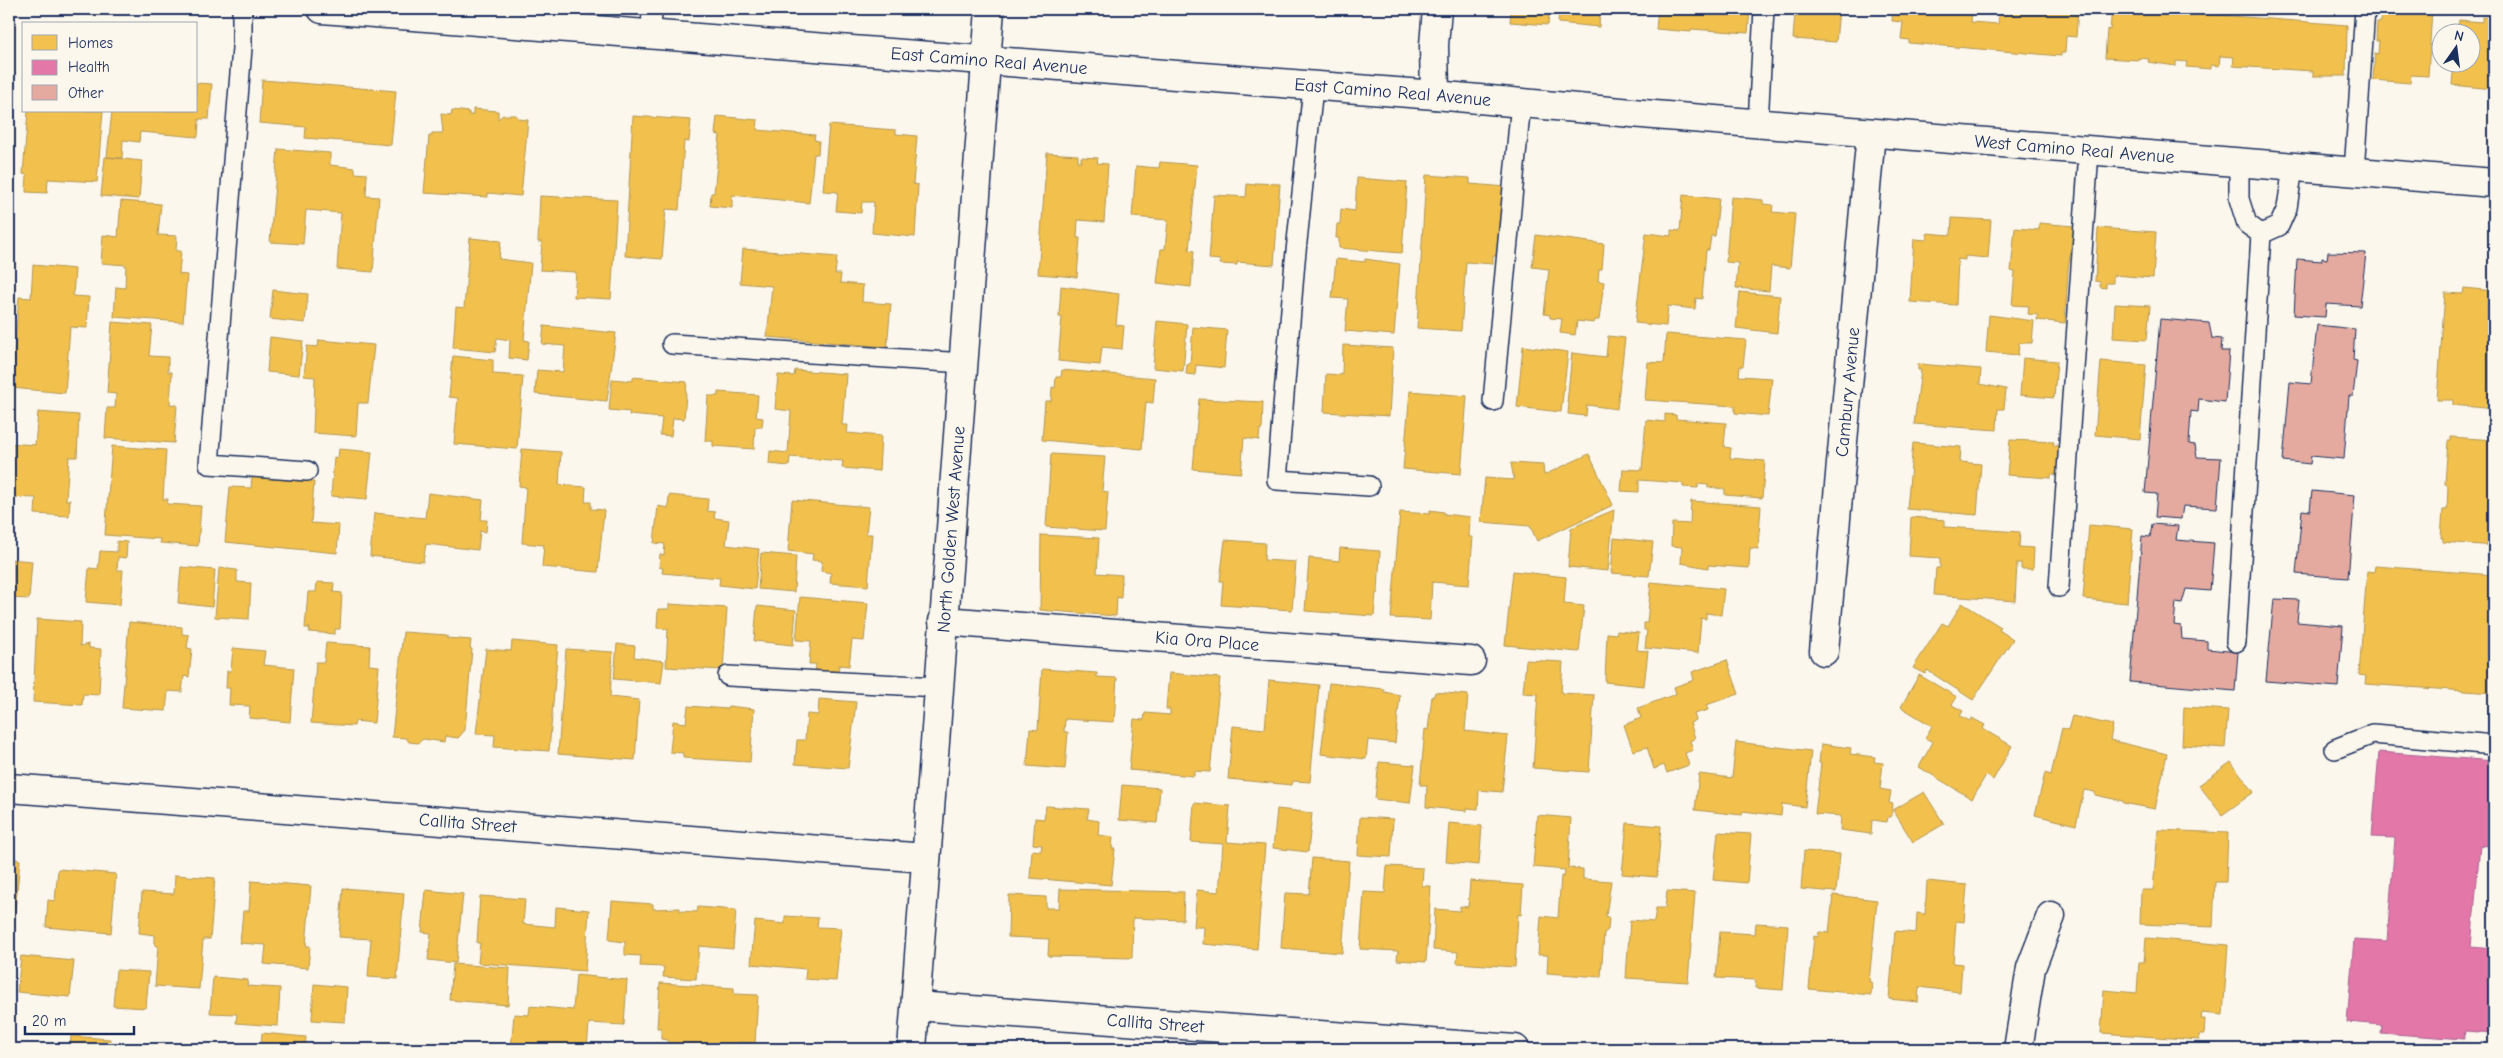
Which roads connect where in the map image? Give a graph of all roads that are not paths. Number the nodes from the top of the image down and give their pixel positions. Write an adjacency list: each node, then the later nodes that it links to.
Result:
1 (242, 9): 24 (lane)
2 (322, 9): 7 (street, East Camino Real Avenue)
3 (990, 9): 8 (street, North Golden West Avenue)
4 (1437, 9): 10 (street)
5 (1764, 9): 13 (lane)
6 (2365, 9): 18 (lane)
7 (652, 22): 8 (street, East Camino Real Avenue)
8 (986, 61): 9 (street, East Camino Real Avenue); 22 (street, North Golden West Avenue)
9 (1313, 87): 10 (street, East Camino Real Avenue); 25 (lane)
10 (1435, 95): 11 (street, East Camino Real Avenue)
11 (1521, 102): 12 (street, East Camino Real Avenue); 23 (lane)
12 (1654, 115): 13 (street, West Camino Real Avenue)
13 (1758, 124): 14 (street, West Camino Real Avenue)
14 (1871, 133): 15 (street, West Camino Real Avenue); 29 (street, Cambury Avenue)
15 (2089, 151): 16 (street, West Camino Real Avenue); 26 (lane)
16 (2239, 163): 17 (street, West Camino Real Avenue); 20 (lane)
17 (2293, 167): 18 (street, West Camino Real Avenue); 20 (lane)
18 (2354, 172): 19 (street, West Camino Real Avenue)
19 (2494, 183)
20 (2261, 234): 28 (lane)
21 (672, 344): 22 (lane)
22 (964, 364): 27 (street, North Golden West Avenue)
23 (1493, 401)
24 (307, 471)
25 (1369, 486)
26 (2059, 587)
27 (943, 620): 30 (street, Kia Ora Place); 32 (street, North Golden West Avenue)
28 (2236, 642)
29 (1824, 651)
30 (1471, 661)
31 (728, 676): 32 (lane)
32 (938, 687): 36 (street, North Golden West Avenue)
33 (2494, 745): 34 (lane)
34 (2335, 749)
35 (9, 788): 36 (street, Callita Street)
36 (926, 858): 38 (street, North Golden West Avenue)
37 (2051, 916): 41 (street)
38 (916, 1006): 39 (street, North Golden West Avenue); 40 (street, Callita Street)
39 (912, 1049)
40 (1515, 1049)
41 (2018, 1049)

